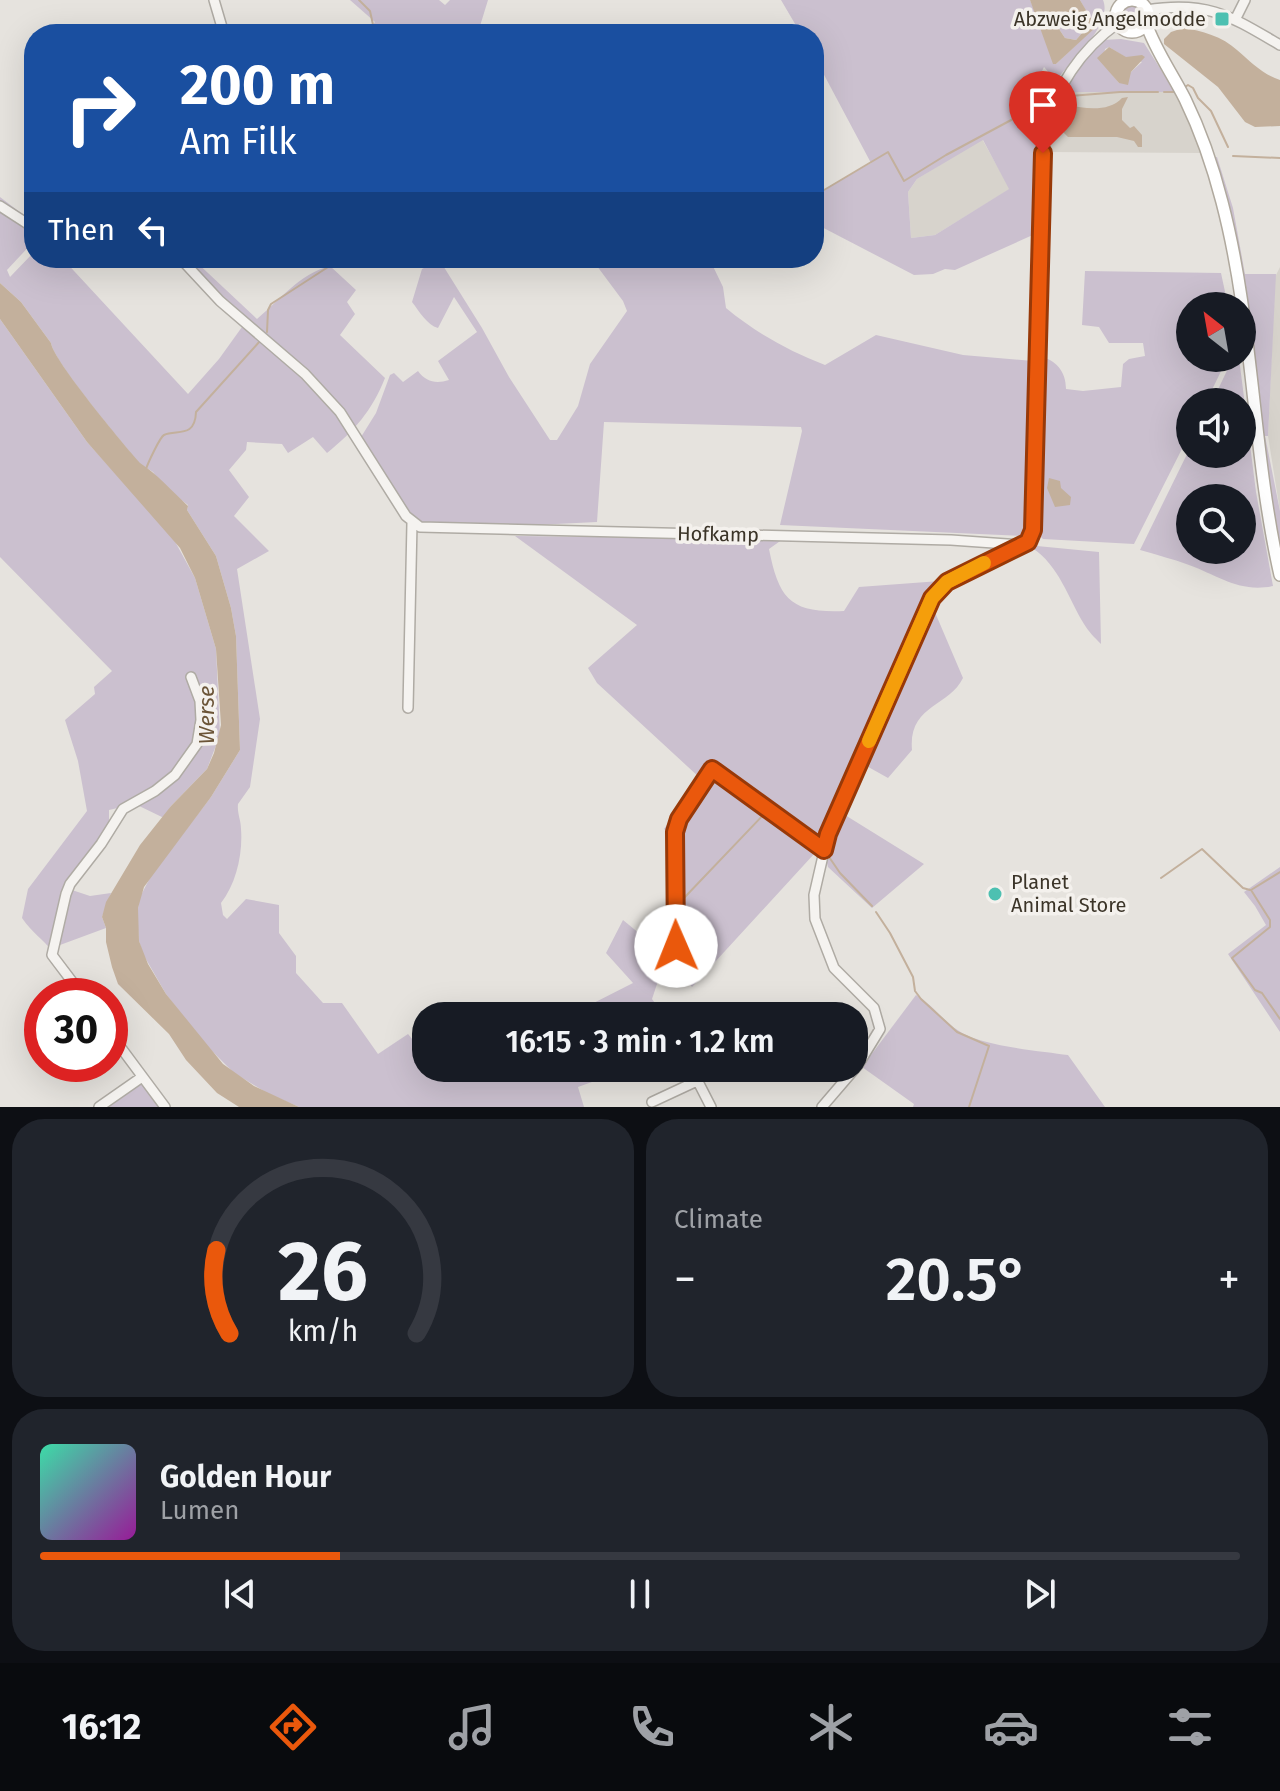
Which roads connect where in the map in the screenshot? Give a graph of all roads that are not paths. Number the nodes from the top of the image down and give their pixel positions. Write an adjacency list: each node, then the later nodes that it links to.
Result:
1 (214, 0): 8 (street)
2 (1245, 0): 5 (street)
3 (1120, 2): 4 (main road); 6 (main road)
4 (1147, 10): 5 (street); 7 (main road)
5 (1237, 16): 10 (street)
6 (1118, 23): 9 (main road); 16 (street)
7 (1146, 23): 9 (main road); 11 (main road)
8 (221, 24)
9 (1135, 31): 11 (main road)
10 (1280, 45)
11 (1156, 48): 17 (main road)
12 (0, 206): 13 (street)
13 (24, 222)
14 (189, 268): 15 (street)
15 (412, 523): 16 (street, Hofkamp); 19 (street)
16 (1024, 545): 20 (street)
17 (1280, 575)
18 (191, 677): 22 (street)
19 (408, 708)
20 (824, 850): 21 (street); 31 (street)
21 (679, 975)
22 (69, 978)
23 (128, 1058): 24 (street)
24 (142, 1077): 28 (street); 29 (street)
25 (695, 1082): 27 (street)
26 (698, 1082): 30 (street)
27 (652, 1102)
28 (99, 1107)
29 (165, 1107)
30 (711, 1107)
31 (822, 1107)

